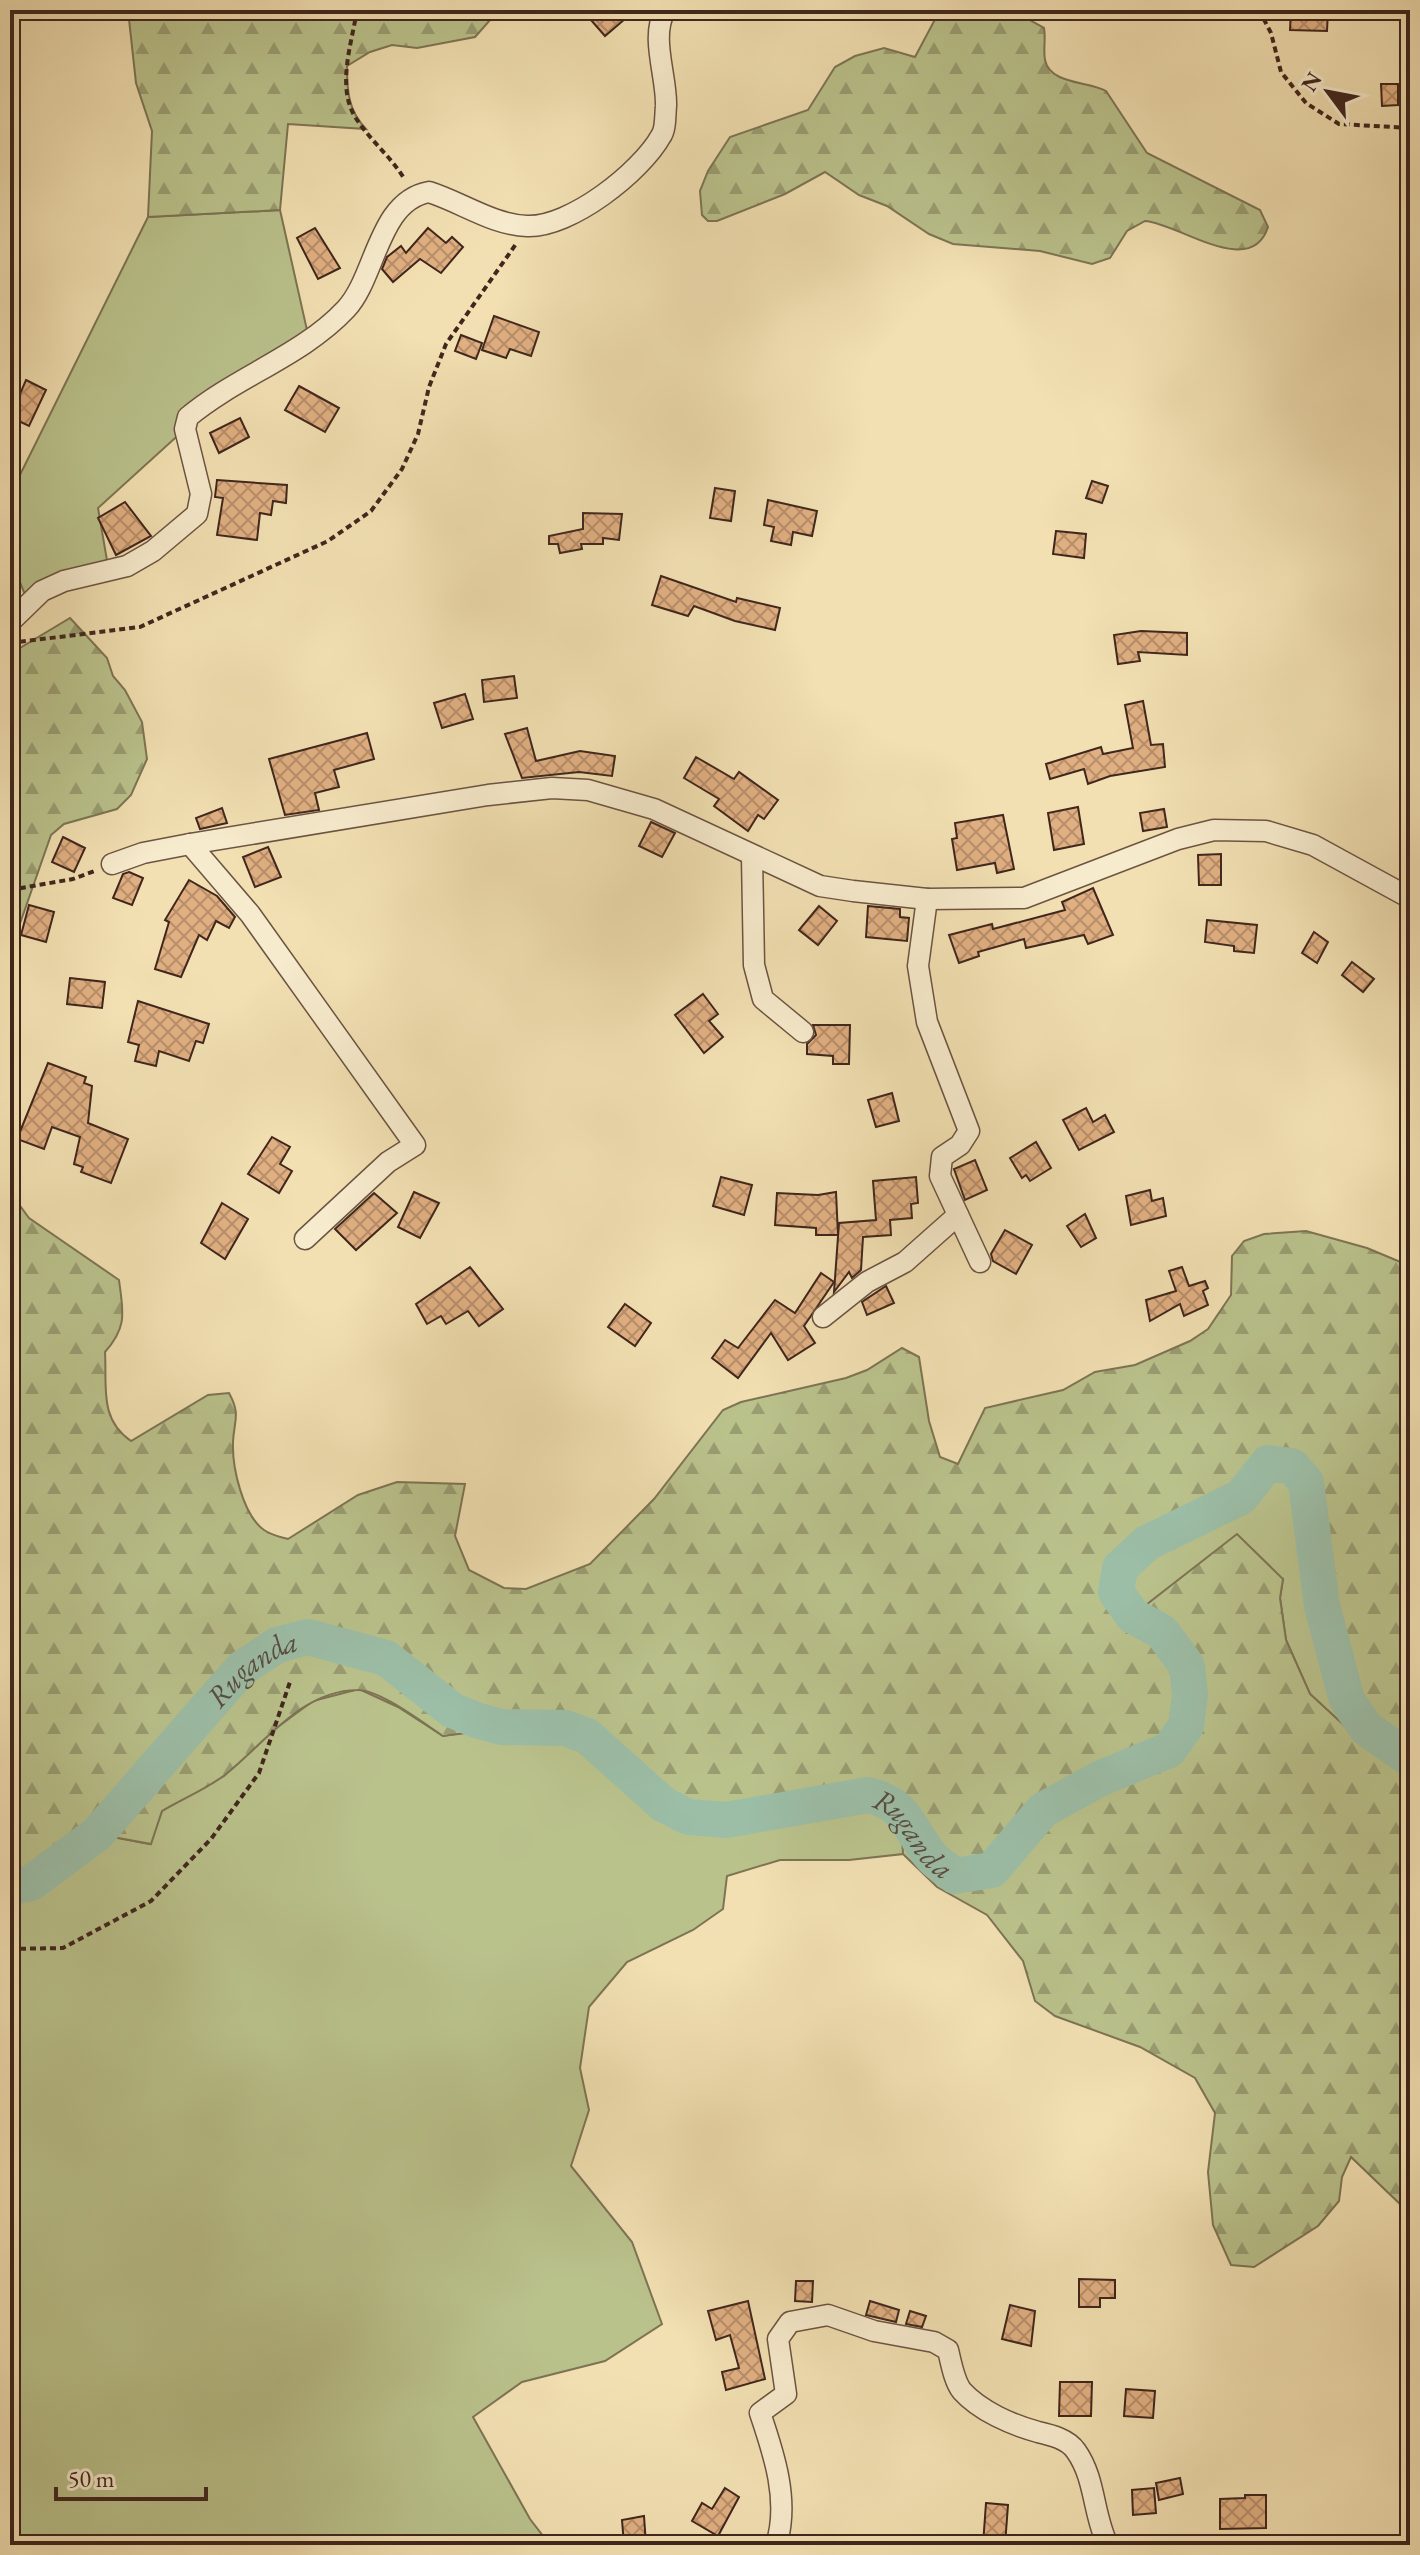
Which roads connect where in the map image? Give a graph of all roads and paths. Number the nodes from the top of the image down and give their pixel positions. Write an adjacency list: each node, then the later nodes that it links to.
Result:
1 (357, 10): 5 (path)
2 (665, 10): 6 (street)
3 (1259, 10): 4 (path)
4 (1410, 128)
5 (415, 196): 6 (street); 7 (street)
6 (528, 227): 8 (path)
7 (10, 622)
8 (10, 643)
9 (190, 844): 10 (street); 11 (street); 17 (street)
10 (752, 857): 14 (street); 15 (street)
11 (112, 864): 12 (path)
12 (10, 890)
13 (1410, 898): 14 (street)
14 (927, 899): 16 (street)
15 (803, 1032)
16 (958, 1215): 18 (street); 19 (street)
17 (305, 1239)
18 (980, 1262)
19 (823, 1317)
20 (291, 1679): 21 (path)
21 (10, 1949)
22 (776, 2545): 23 (street)
23 (1108, 2545)

